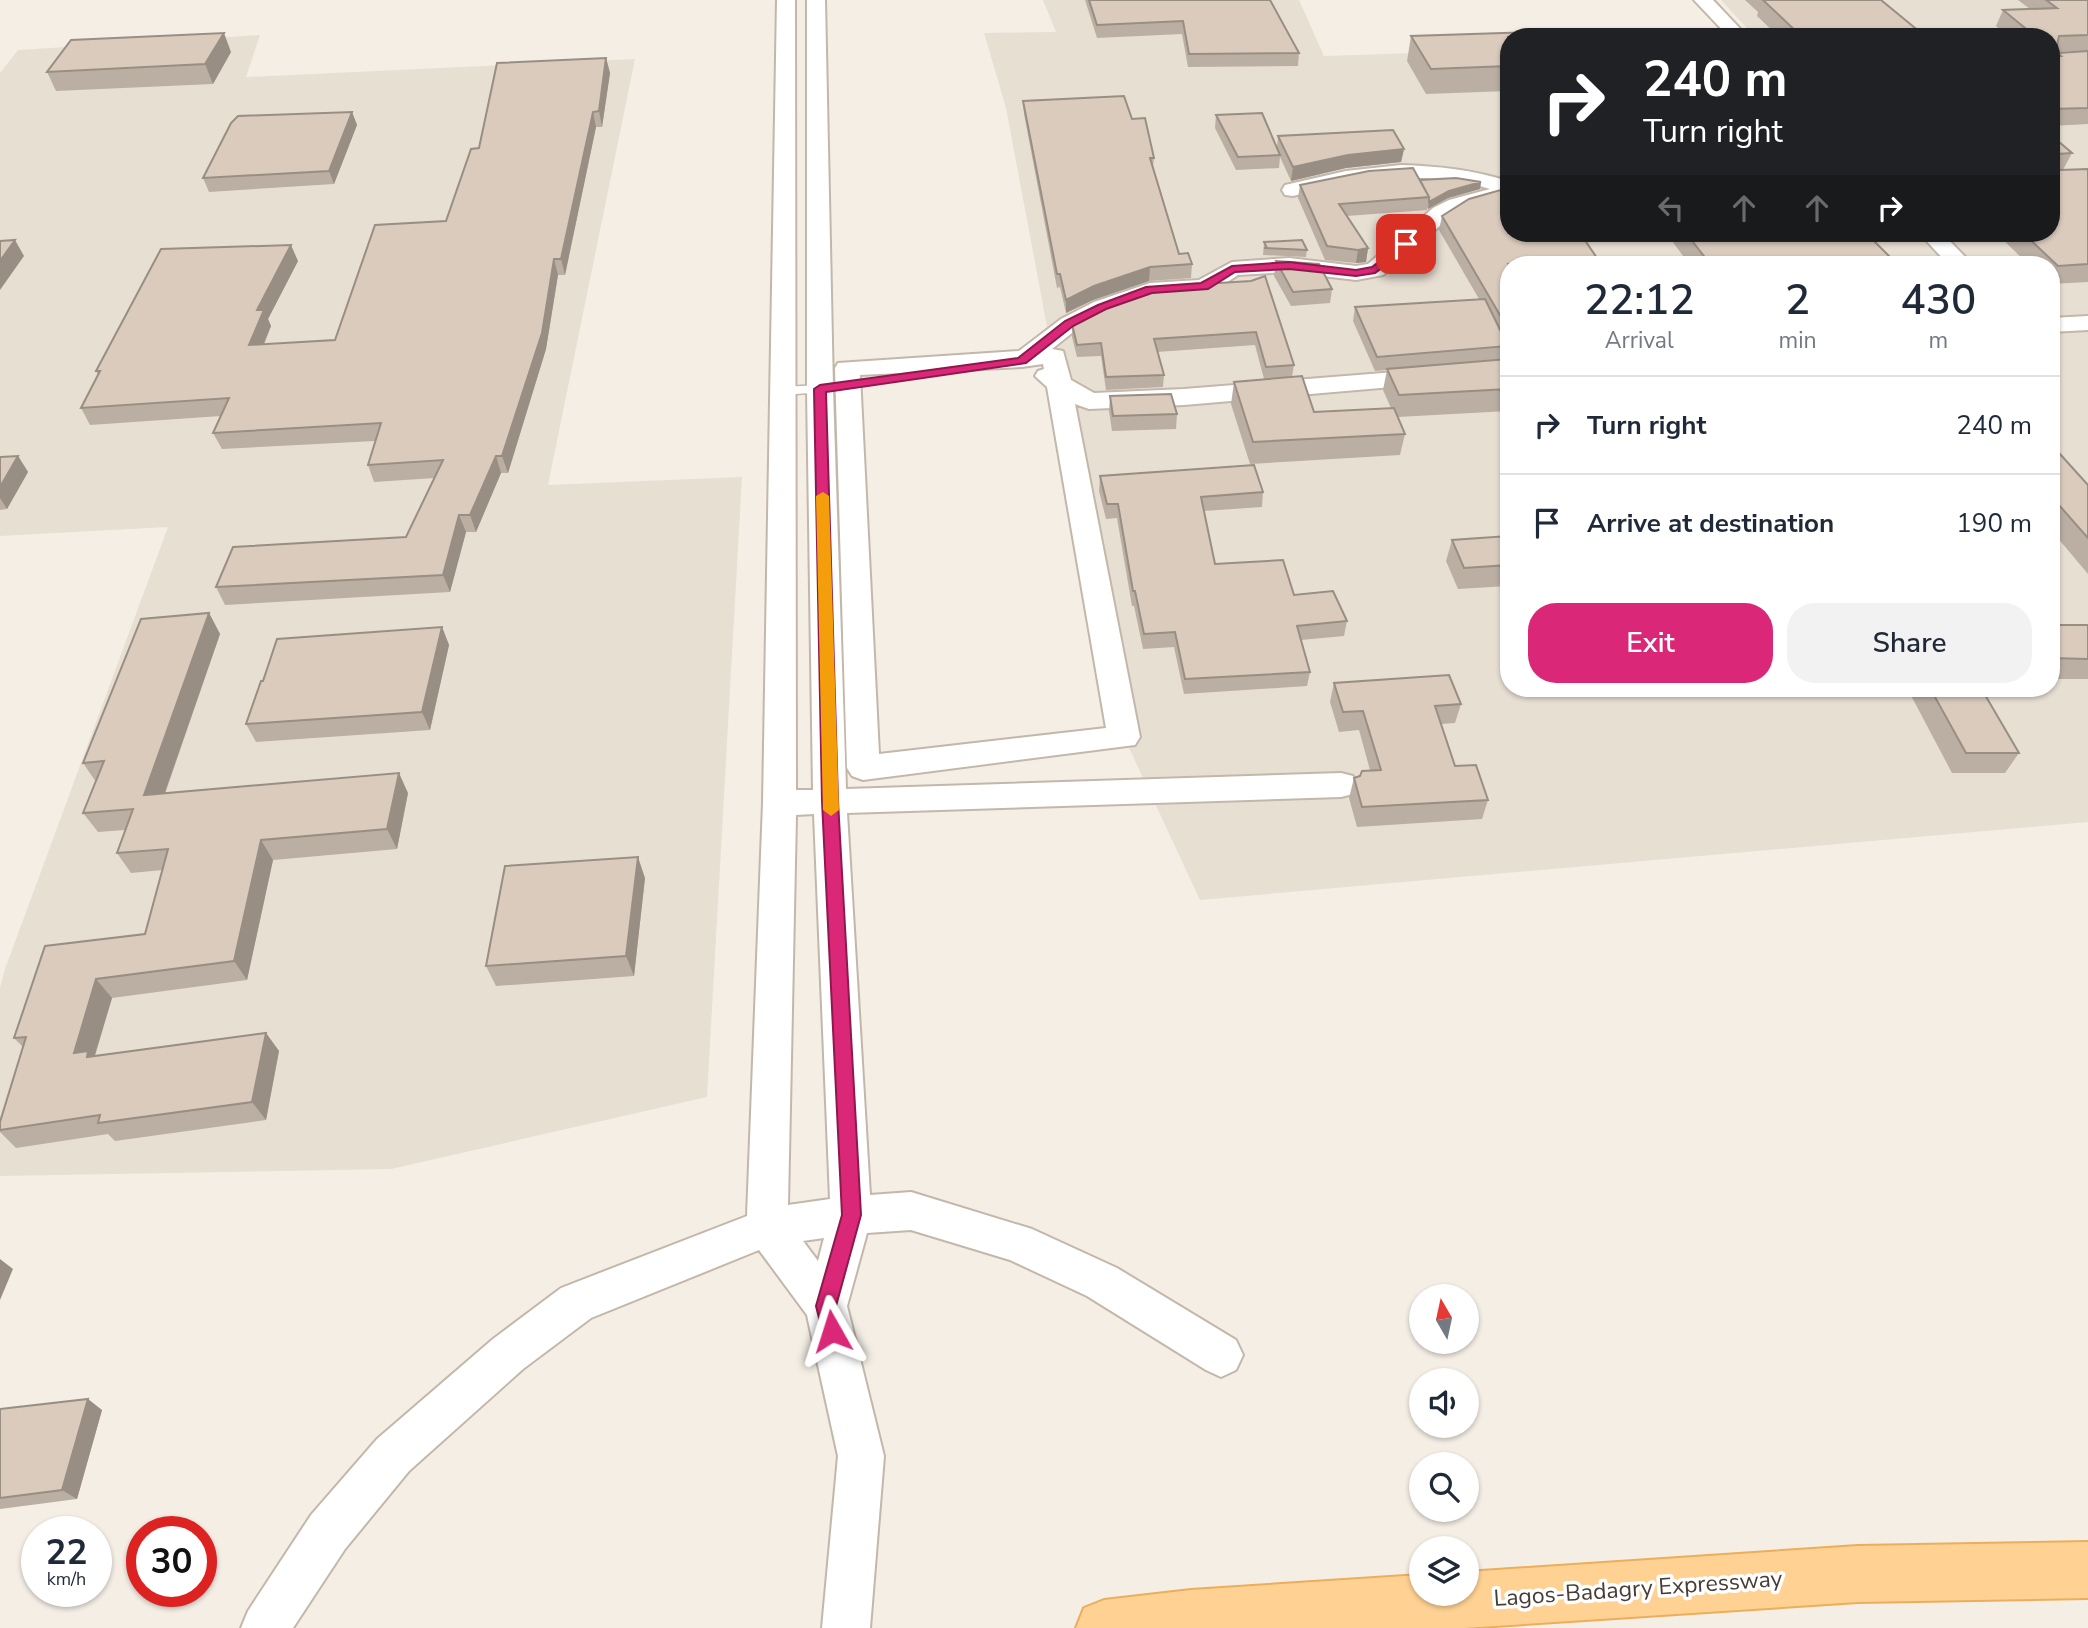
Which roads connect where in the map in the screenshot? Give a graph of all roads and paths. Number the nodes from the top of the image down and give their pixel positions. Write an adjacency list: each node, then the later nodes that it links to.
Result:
1 (786, 0): 15 (street)
2 (816, 0): 14 (street)
3 (1703, 0): 4 (street)
4 (1730, 28)
5 (1500, 185): 6 (street)
6 (1293, 190)
7 (1500, 192): 12 (street)
8 (1939, 242): 9 (street)
9 (1953, 256)
10 (2088, 323): 11 (street)
11 (2060, 325)
12 (1022, 361): 13 (street); 14 (street)
13 (1500, 371)
14 (820, 389): 15 (lane); 18 (street)
15 (782, 391): 19 (street)
16 (863, 768): 16 (street)
17 (1341, 785): 18 (street)
18 (830, 801): 19 (street); 20 (street)
19 (780, 803): 21 (street)
20 (851, 1215): 21 (street); 22 (street); 23 (street)
21 (766, 1227): 22 (street); 25 (street)
22 (826, 1306): 26 (street)
23 (1221, 1355)
24 (2088, 1570): 27 (main road, Lagos-Badagry Expressway)
25 (265, 1628)
26 (846, 1628)
27 (1104, 1628)

